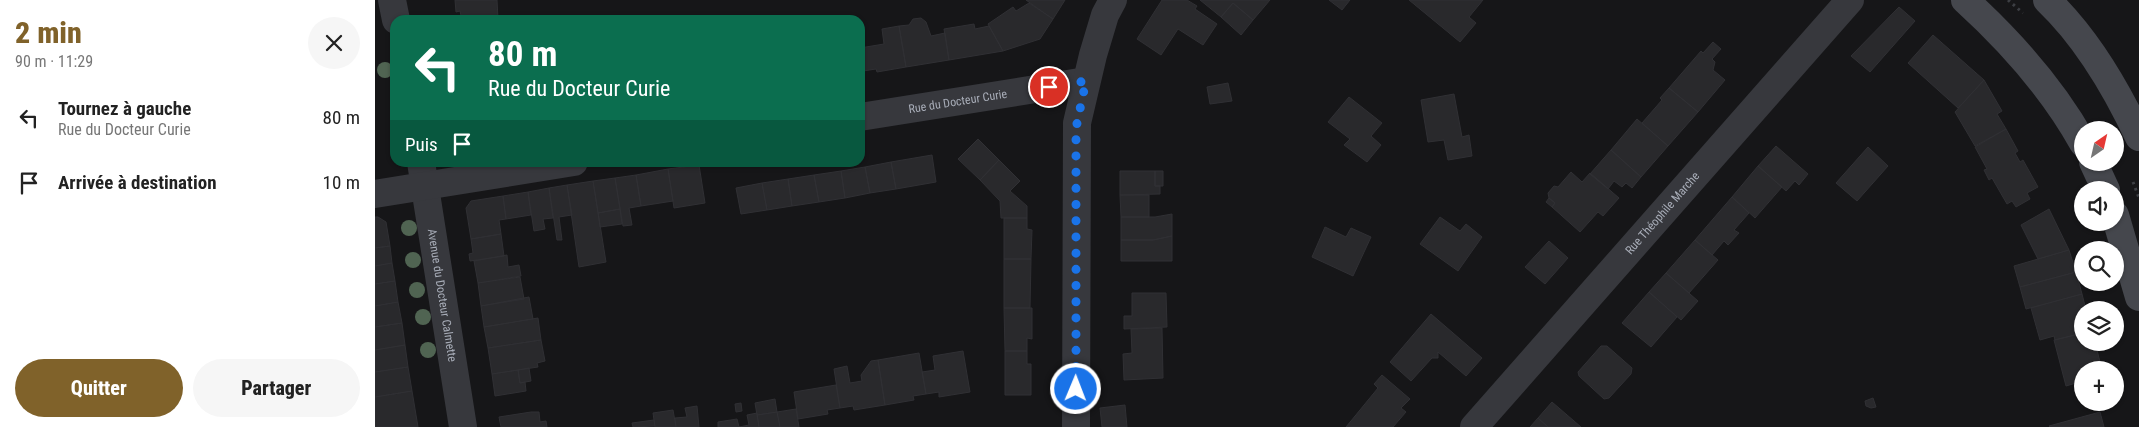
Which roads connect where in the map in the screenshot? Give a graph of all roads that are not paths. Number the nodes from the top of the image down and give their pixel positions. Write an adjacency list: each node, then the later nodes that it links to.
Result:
1 (392, 0): 6 (street)
2 (1113, 0): 7 (street)
3 (1851, 0): 18 (street, Rue Théophile Marche)
4 (2047, 0): 10 (main road)
5 (1971, 2): 9 (main road)
6 (394, 15)
7 (1086, 81): 8 (street, Rue du Docteur Curie); 17 (street)
8 (865, 116)
9 (2074, 128)
10 (2139, 137)
11 (511, 167): 12 (street)
12 (423, 174): 13 (street); 16 (street, Avenue du Docteur Calmette)
13 (375, 194)
14 (2120, 231): 15 (main road)
15 (2139, 297)
16 (463, 427)
17 (1074, 427)
18 (1474, 427)

